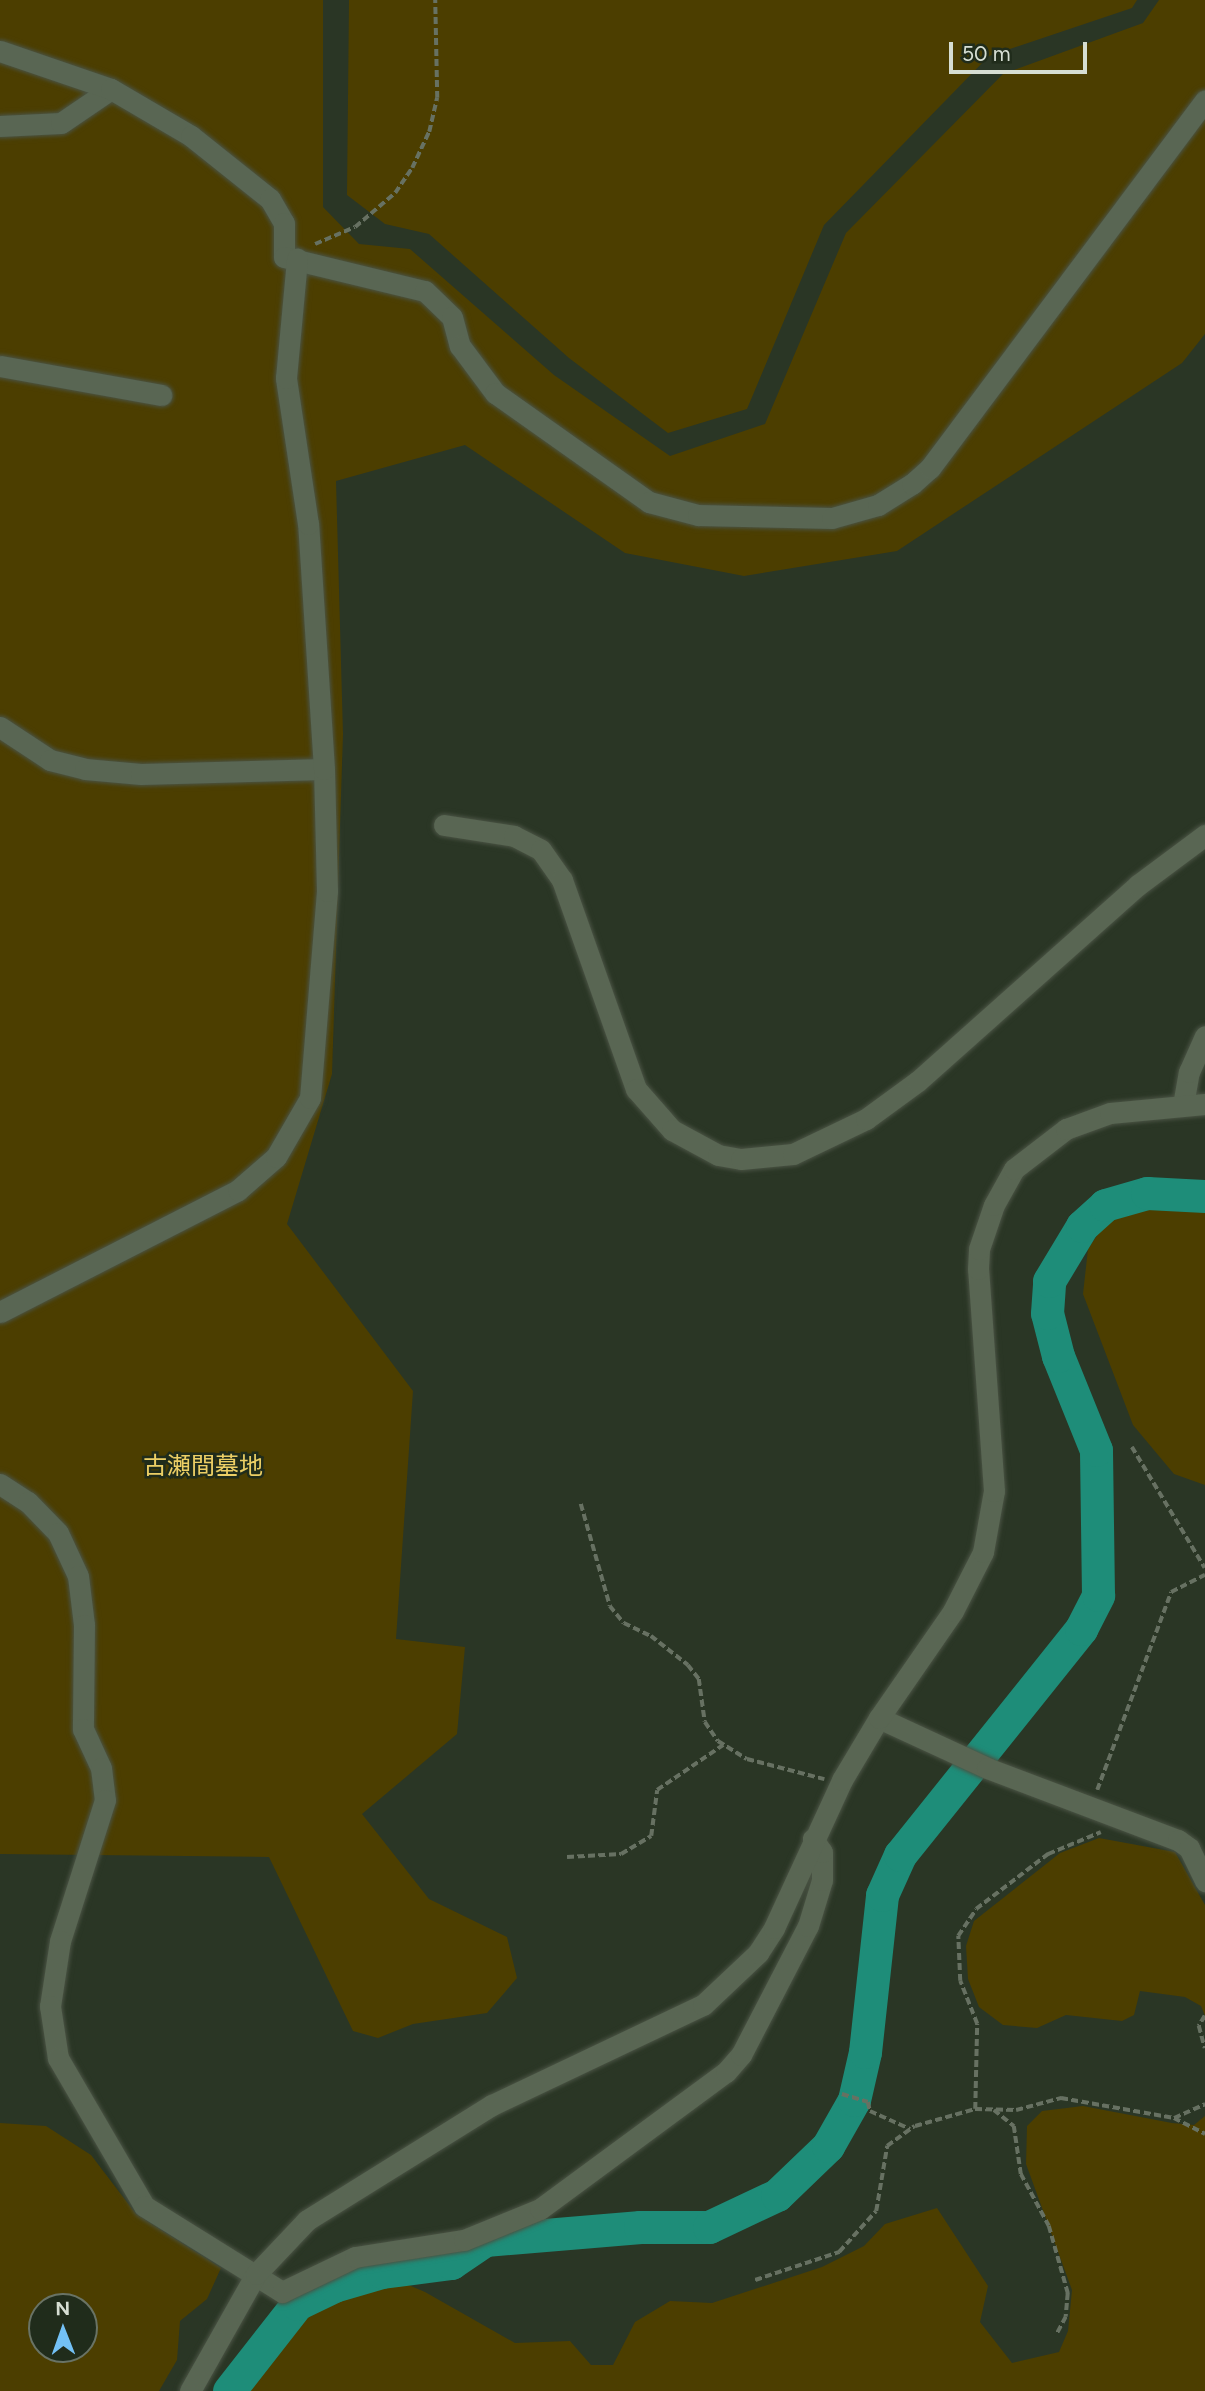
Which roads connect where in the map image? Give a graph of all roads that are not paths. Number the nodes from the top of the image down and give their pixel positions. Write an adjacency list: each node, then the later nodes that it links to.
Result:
1 (0, 51): 2 (street)
2 (111, 89): 4 (street); 5 (street)
3 (1205, 101): 5 (street)
4 (0, 126)
5 (290, 258): 9 (street)
6 (0, 366): 7 (street)
7 (161, 396)
8 (0, 727): 9 (street)
9 (324, 769): 15 (street)
10 (444, 825): 11 (street)
11 (1205, 835)
12 (1205, 1036): 14 (street)
13 (1205, 1104): 14 (street)
14 (1183, 1105): 17 (street)
15 (0, 1312)
16 (0, 1484): 20 (street)
17 (879, 1718): 18 (street); 19 (street)
18 (813, 1839): 20 (street); 20 (street)
19 (1205, 1881)
20 (256, 2274): 21 (street)
21 (190, 2391)

